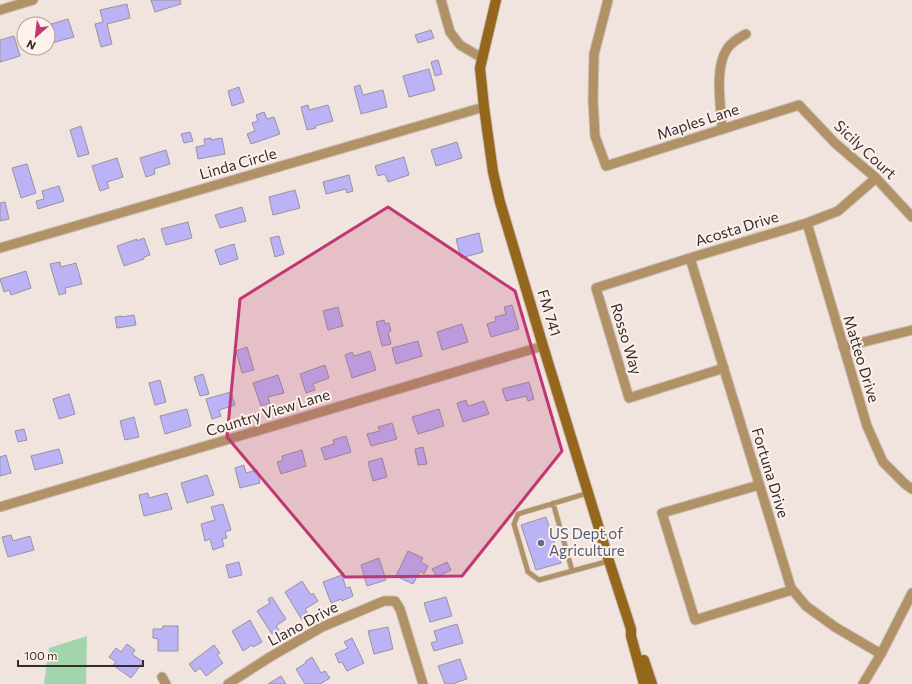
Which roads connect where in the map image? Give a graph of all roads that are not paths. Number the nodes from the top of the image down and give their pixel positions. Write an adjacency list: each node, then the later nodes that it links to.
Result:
1 (33, 0): 5 (street)
2 (441, 0): 7 (street)
3 (496, 0): 7 (main road, FM 741 / FM 741)
4 (608, 0): 10 (street, Maples Lane)
5 (0, 10)
6 (746, 34): 10 (street)
7 (482, 58): 9 (main road, FM 741 / FM 741)
8 (799, 105): 10 (street, Maples Lane); 11 (street, Sicily Court)
9 (484, 107): 14 (street, Linda Circle); 18 (main road, FM 741 / FM 741)
10 (722, 129)
11 (876, 178): 12 (street, Sicily Court); 13 (street, Acosta Drive)
12 (912, 217)
13 (806, 223): 15 (street, Acosta Drive); 19 (street, Matteo Drive)
14 (0, 248)
15 (690, 258): 16 (street, Acosta Drive); 20 (street, Fortuna Drive)
16 (596, 288): 20 (street, Rosso Way)
17 (912, 330): 19 (street)
18 (543, 346): 23 (main road, FM 741 / FM 741); 25 (street, Country View Lane)
19 (843, 347): 22 (street, Matteo Drive)
20 (724, 368): 21 (street, Fortuna Drive)
21 (759, 485): 28 (street, Fortuna Drive); 28 (street)
22 (912, 489)
23 (588, 492): 24 (lane); 26 (main road, FM 741 / FM 741)
24 (553, 503): 27 (lane); 27 (lane)
25 (0, 507)
26 (609, 560): 27 (lane); 30 (main road, FM 741 / FM 741)
27 (572, 570)
28 (792, 590): 31 (street, Fortuna Drive)
29 (912, 593): 31 (street)
30 (631, 628): 34 (main road, FM 741 / FM 741); 35 (main road, FM 741 / FM 741)
31 (881, 654): 36 (street)
32 (228, 684): 33 (street, Llano Drive)
33 (423, 684)
34 (644, 684)
35 (652, 684)
36 (863, 684)

